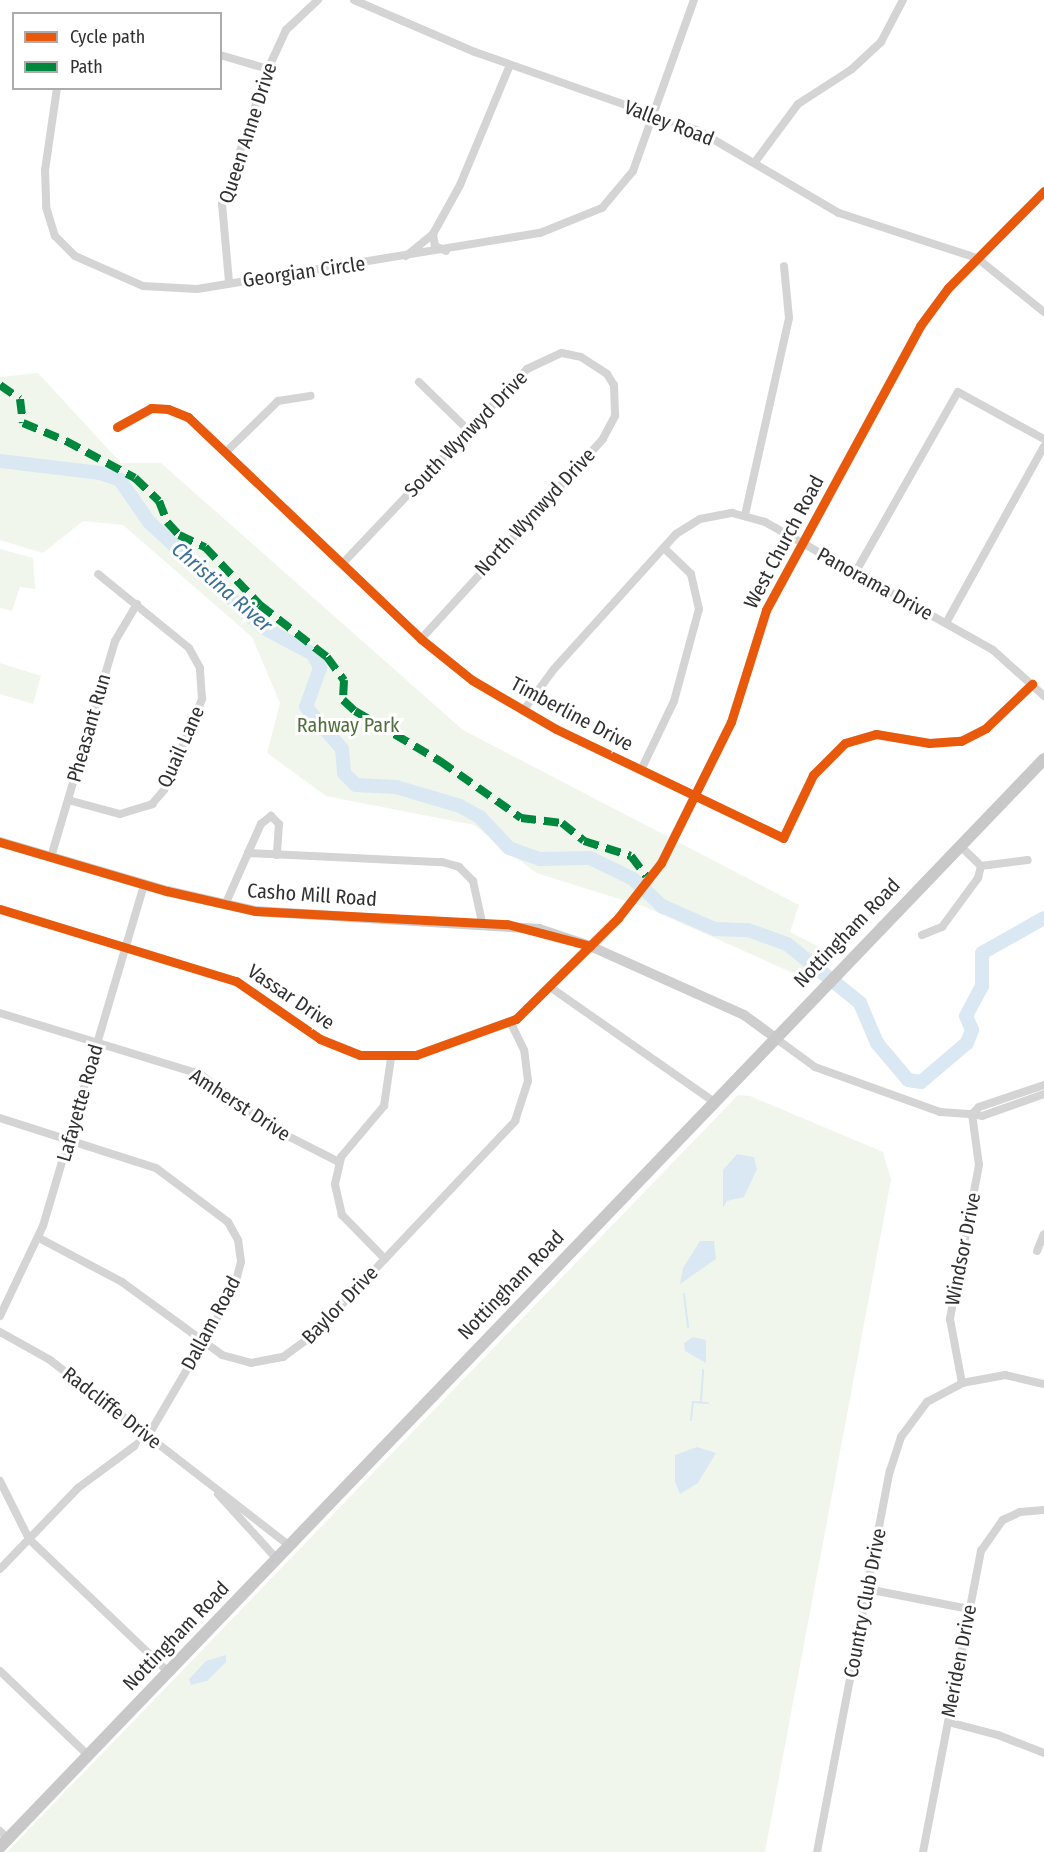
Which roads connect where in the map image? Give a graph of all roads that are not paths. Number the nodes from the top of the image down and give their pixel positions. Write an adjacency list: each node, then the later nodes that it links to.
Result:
1 (318, 0): 7 (street, Queen Anne Drive)
2 (354, 0): 6 (street, Valley Road)
3 (694, 0): 9 (street, Georgian Circle)
4 (903, 0): 10 (street)
5 (222, 56): 7 (street)
6 (510, 65): 9 (street, Valley Road); 12 (street)
7 (268, 69): 17 (street, Queen Anne Drive)
8 (57, 90): 17 (street, Georgian Circle)
9 (653, 113): 10 (street, Valley Road); 13 (street, Georgian Circle)
10 (755, 162): 15 (street, Valley Road)
11 (1044, 191): 15 (street, West Church Road)
12 (433, 234): 13 (street); 14 (street)
13 (448, 251): 14 (street, Georgian Circle)
14 (405, 257): 17 (street, Georgian Circle)
15 (977, 258): 18 (street); 28 (street, West Church Road)
16 (784, 266): 27 (street)
17 (229, 282)
18 (1044, 311)
19 (607, 374): 23 (street, South Wynwyd Drive); 35 (street, North Wynwyd Drive)
20 (419, 382): 23 (street)
21 (311, 396): 26 (street)
22 (117, 427): 26 (street, Timberline Drive)
23 (469, 431): 30 (street, South Wynwyd Drive)
24 (1044, 439): 31 (street)
25 (1044, 446): 34 (street)
26 (226, 452): 30 (street, Timberline Drive)
27 (745, 514): 28 (street, Panorama Drive); 29 (street)
28 (802, 543): 31 (street, Panorama Drive); 41 (street, West Church Road)
29 (664, 548): 38 (street); 40 (street)
30 (343, 563): 35 (street, Timberline Drive)
31 (855, 573): 34 (street, Panorama Drive)
32 (98, 574): 33 (street, Quail Lane)
33 (136, 604): 42 (street, Pheasant Run); 42 (street, Quail Lane)
34 (946, 623): 36 (street, Panorama Drive)
35 (421, 639): 38 (street, Timberline Drive)
36 (1032, 684): 37 (street, Panorama Drive); 41 (street, Timberline Drive)
37 (1044, 696)
38 (523, 711): 40 (street, Timberline Drive)
39 (1044, 759): 44 (main road, Nottingham Road)
40 (641, 770): 41 (street, Timberline Drive)
41 (696, 796): 56 (street, West Church Road)
42 (68, 800): 47 (street, Pheasant Run)
43 (0, 842): 47 (street, Casho Mill Road)
44 (959, 845): 49 (street); 60 (main road, Nottingham Road)
45 (248, 853): 46 (street); 46 (street); 51 (street)
46 (278, 855): 53 (street)
47 (51, 857): 50 (street, Casho Mill Road)
48 (1028, 860): 49 (street)
49 (981, 866): 54 (street)
50 (144, 885): 51 (street, Casho Mill Road); 55 (street, Lafayette Road)
51 (225, 905): 53 (street, Casho Mill Road)
52 (0, 909): 55 (street, Vassar Drive)
53 (482, 922): 56 (street, Casho Mill Road)
54 (922, 935)
55 (126, 946): 61 (street, Lafayette Road); 62 (street, Vassar Drive)
56 (590, 946): 57 (street, West Church Road); 60 (street, Casho Mill Road)
57 (550, 987): 59 (street, Vassar Drive); 65 (street)
58 (0, 1013): 61 (street, Amherst Drive)
59 (511, 1023): 62 (street, Vassar Drive); 73 (street, Baylor Drive)
60 (774, 1037): 65 (main road, Nottingham Road); 66 (street)
61 (98, 1042): 68 (street, Lafayette Road); 69 (street, Amherst Drive)
62 (391, 1058): 69 (street)
63 (1044, 1085): 66 (street)
64 (1044, 1095): 66 (street)
65 (713, 1101): 84 (main road, Nottingham Road)
66 (972, 1114): 77 (street, Windsor Drive)
67 (0, 1118): 68 (street, Dallam Road)
68 (69, 1138): 71 (street, Lafayette Road); 76 (street, Dallam Road)
69 (339, 1162): 73 (street)
70 (1044, 1234): 72 (street)
71 (39, 1238): 74 (street, Lafayette Road); 76 (street, Baylor Drive)
72 (1037, 1251)
73 (385, 1259): 76 (street, Baylor Drive)
74 (0, 1316)
75 (0, 1332): 79 (street, Radcliffe Drive)
76 (203, 1344): 79 (street, Dallam Road)
77 (962, 1383): 78 (street, Country Club Drive); 87 (street, Country Club Drive)
78 (1044, 1384)
79 (148, 1436): 81 (street, Radcliffe Drive); 83 (street, Dallam Road)
80 (0, 1482): 83 (street)
81 (217, 1493): 84 (street, Radcliffe Drive); 85 (street, Radcliffe Drive)
82 (1044, 1510): 88 (street, Meriden Drive)
83 (29, 1539): 86 (street, Dallam Road); 90 (street)
84 (290, 1546): 85 (main road, Nottingham Road)
85 (277, 1559): 90 (main road, Nottingham Road)
86 (0, 1569)
87 (867, 1589): 88 (street); 95 (street, Country Club Drive)
88 (969, 1609): 91 (street, Meriden Drive)
89 (0, 1671): 93 (street)
90 (168, 1672): 93 (main road, Nottingham Road)
91 (948, 1722): 92 (street); 96 (street, Meriden Drive)
92 (1044, 1753)
93 (88, 1755): 94 (main road, Nottingham Road)
94 (3, 1839)
95 (817, 1852)
96 (923, 1852)

